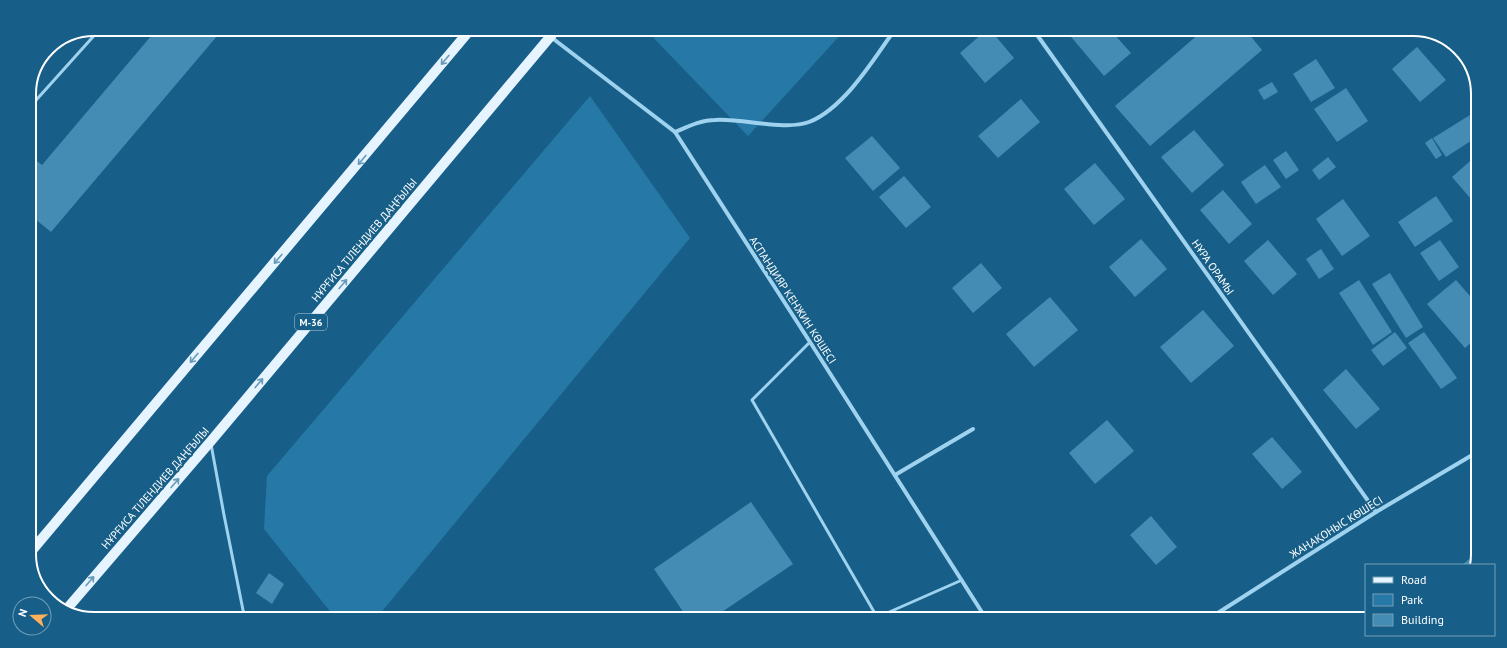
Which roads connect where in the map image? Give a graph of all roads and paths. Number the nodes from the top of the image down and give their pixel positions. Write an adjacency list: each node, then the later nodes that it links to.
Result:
1 (94, 36): 7 (lane)
2 (465, 36): 15 (main road, one-way to 15)
3 (548, 36): 11 (main road, НҰРҒИСА ТІЛЕНДИЕВ ДАҢҒЫЛЫ / M-36, one-way to 3)
4 (554, 36): 8 (street, АСПАНДИЯР КЕНЖИН КӨШЕСІ)
5 (890, 36): 8 (street)
6 (1038, 36): 14 (street, НҰРА ОРАМЫ)
7 (36, 100)
8 (675, 132): 9 (street, АСПАНДИЯР КЕНЖИН КӨШЕСІ)
9 (810, 342): 13 (street, АСПАНДИЯР КЕНЖИН КӨШЕСІ); 19 (lane)
10 (973, 429): 13 (street)
11 (211, 441): 17 (main road, НҰРҒИСА ТІЛЕНДИЕВ ДАҢҒЫЛЫ / M-36, one-way to 11); 18 (lane)
12 (1471, 456): 14 (street, ЖАҢАҚОНЫС КӨШЕСІ)
13 (895, 475): 16 (street, АСПАНДИЯР КЕНЖИН КӨШЕСІ)
14 (1376, 512): 22 (street, ЖАҢАҚОНЫС КӨШЕСІ)
15 (36, 546)
16 (962, 580): 20 (lane); 21 (street, АСПАНДИЯР КЕНЖИН КӨШЕСІ)
17 (69, 606)
18 (243, 612)
19 (874, 612)
20 (888, 612)
21 (981, 612)
22 (1219, 612)

